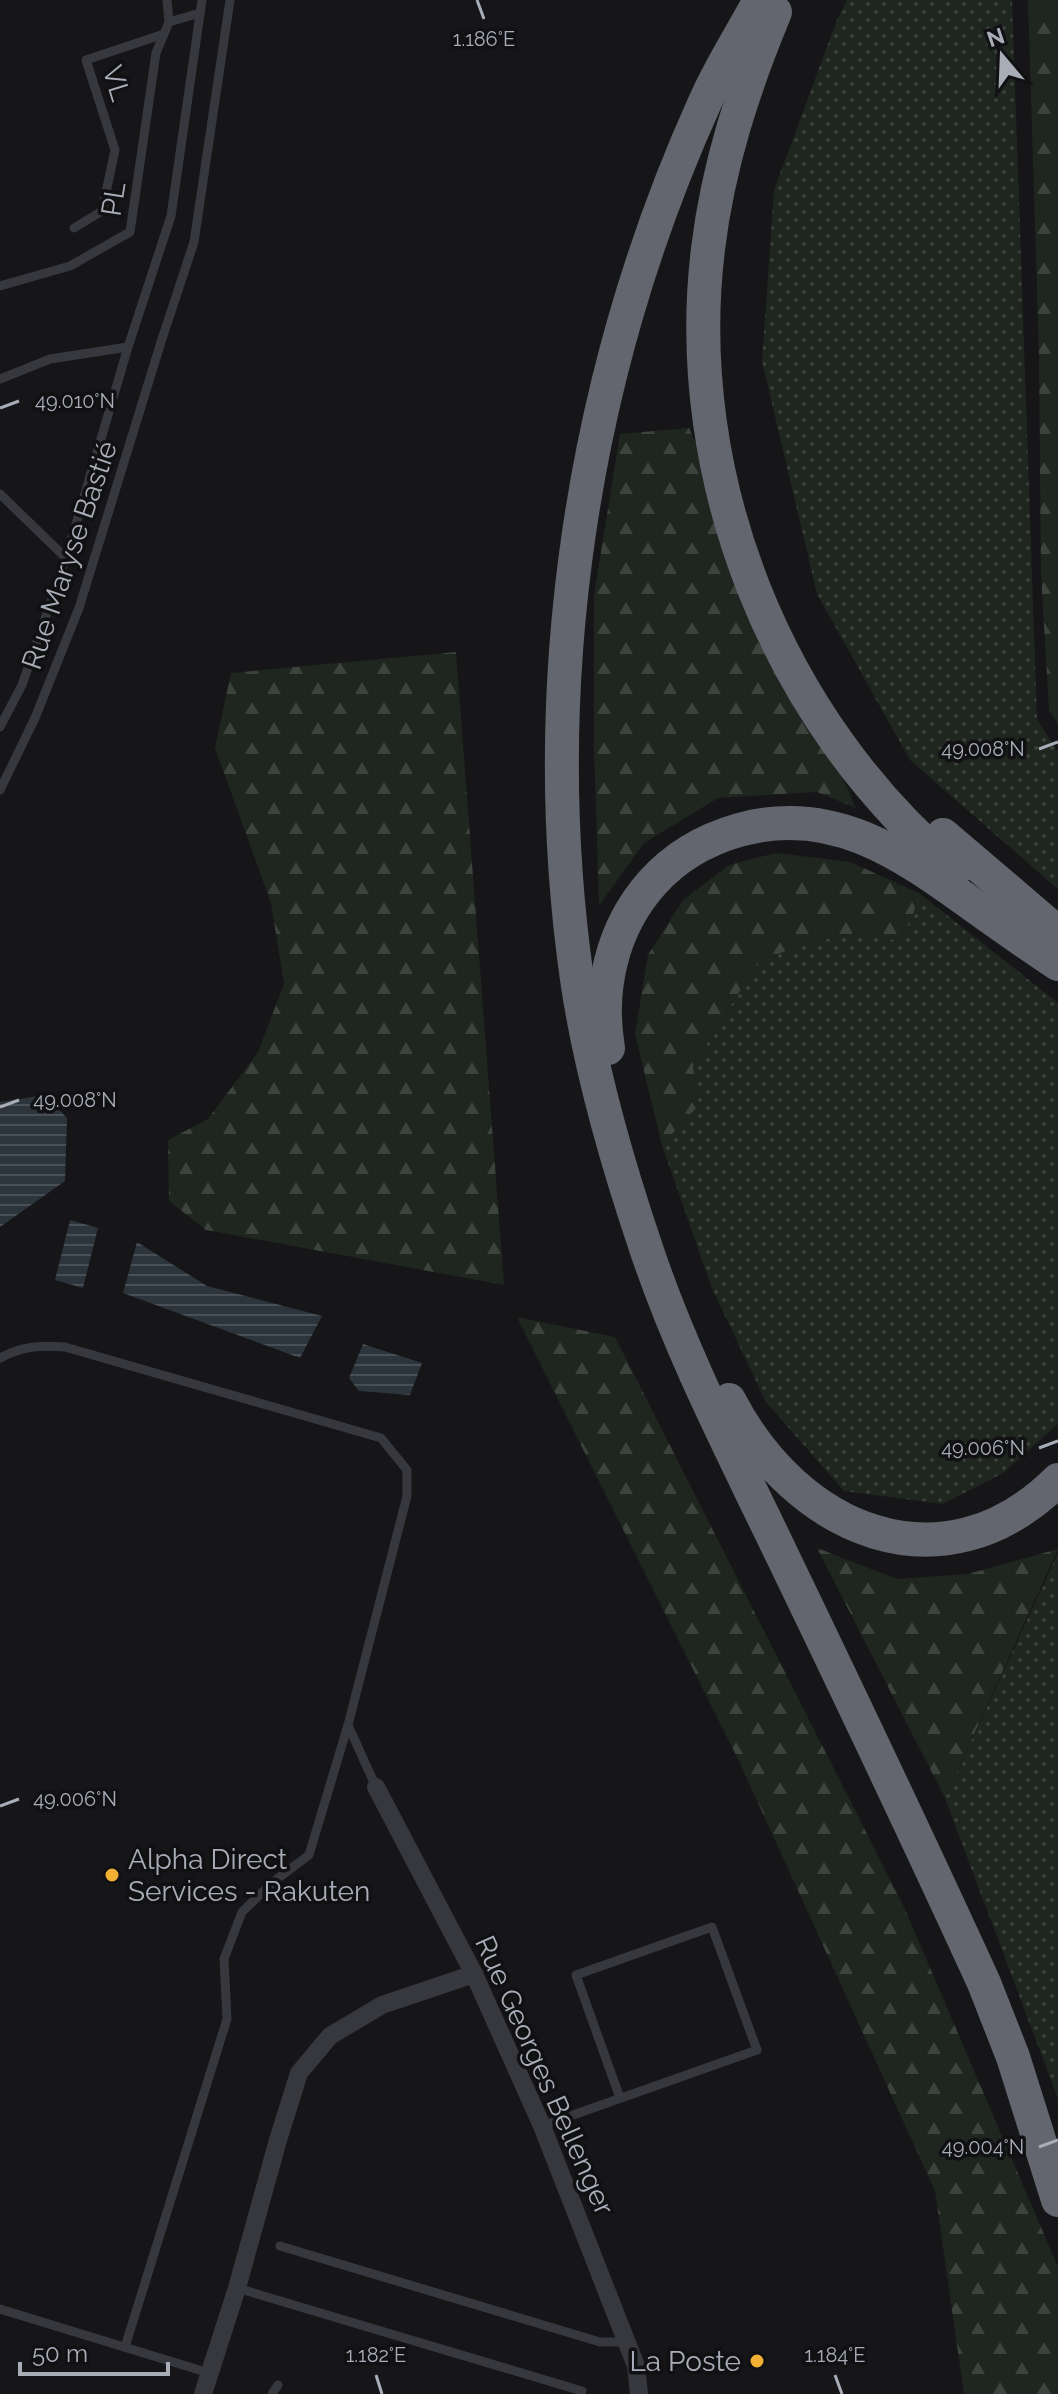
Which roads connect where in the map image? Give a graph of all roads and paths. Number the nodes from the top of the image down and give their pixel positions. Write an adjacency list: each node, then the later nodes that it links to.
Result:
1 (167, 0): 7 (lane)
2 (202, 0): 6 (lane, Rue Maryse Bastié)
3 (230, 0): 16 (lane, Rue Maryse Bastié)
4 (760, 0): 26 (highway)
5 (792, 0): 17 (highway); 18 (highway)
6 (200, 13): 7 (lane); 11 (lane, Rue Maryse Bastié)
7 (169, 22): 8 (lane)
8 (164, 34): 9 (lane, VL); 10 (lane, PL)
9 (74, 228)
10 (0, 286)
11 (128, 347): 12 (lane); 14 (lane, Rue Maryse Bastié)
12 (0, 379)
13 (0, 494): 14 (lane)
14 (66, 558): 15 (lane, Rue Maryse Bastié)
15 (0, 727)
16 (0, 790)
17 (1058, 933)
18 (1058, 962): 20 (highway)
19 (0, 1358): 21 (lane)
20 (1058, 1480)
21 (348, 1725): 22 (lane); 31 (lane)
22 (376, 1787): 23 (street, Rue Georges Bellenger)
23 (474, 1974): 25 (street, Rue Georges Bellenger); 28 (street)
24 (620, 2098): 24 (lane); 25 (lane)
25 (542, 2126): 30 (street, Rue Georges Bellenger)
26 (1058, 2200)
27 (280, 2246): 30 (lane)
28 (237, 2288): 32 (street); 33 (lane)
29 (0, 2309): 31 (lane)
30 (626, 2342): 35 (street, Rue Georges Bellenger)
31 (125, 2347): 32 (lane)
32 (209, 2373): 34 (street)
33 (582, 2391)
34 (203, 2394)
35 (639, 2394)

